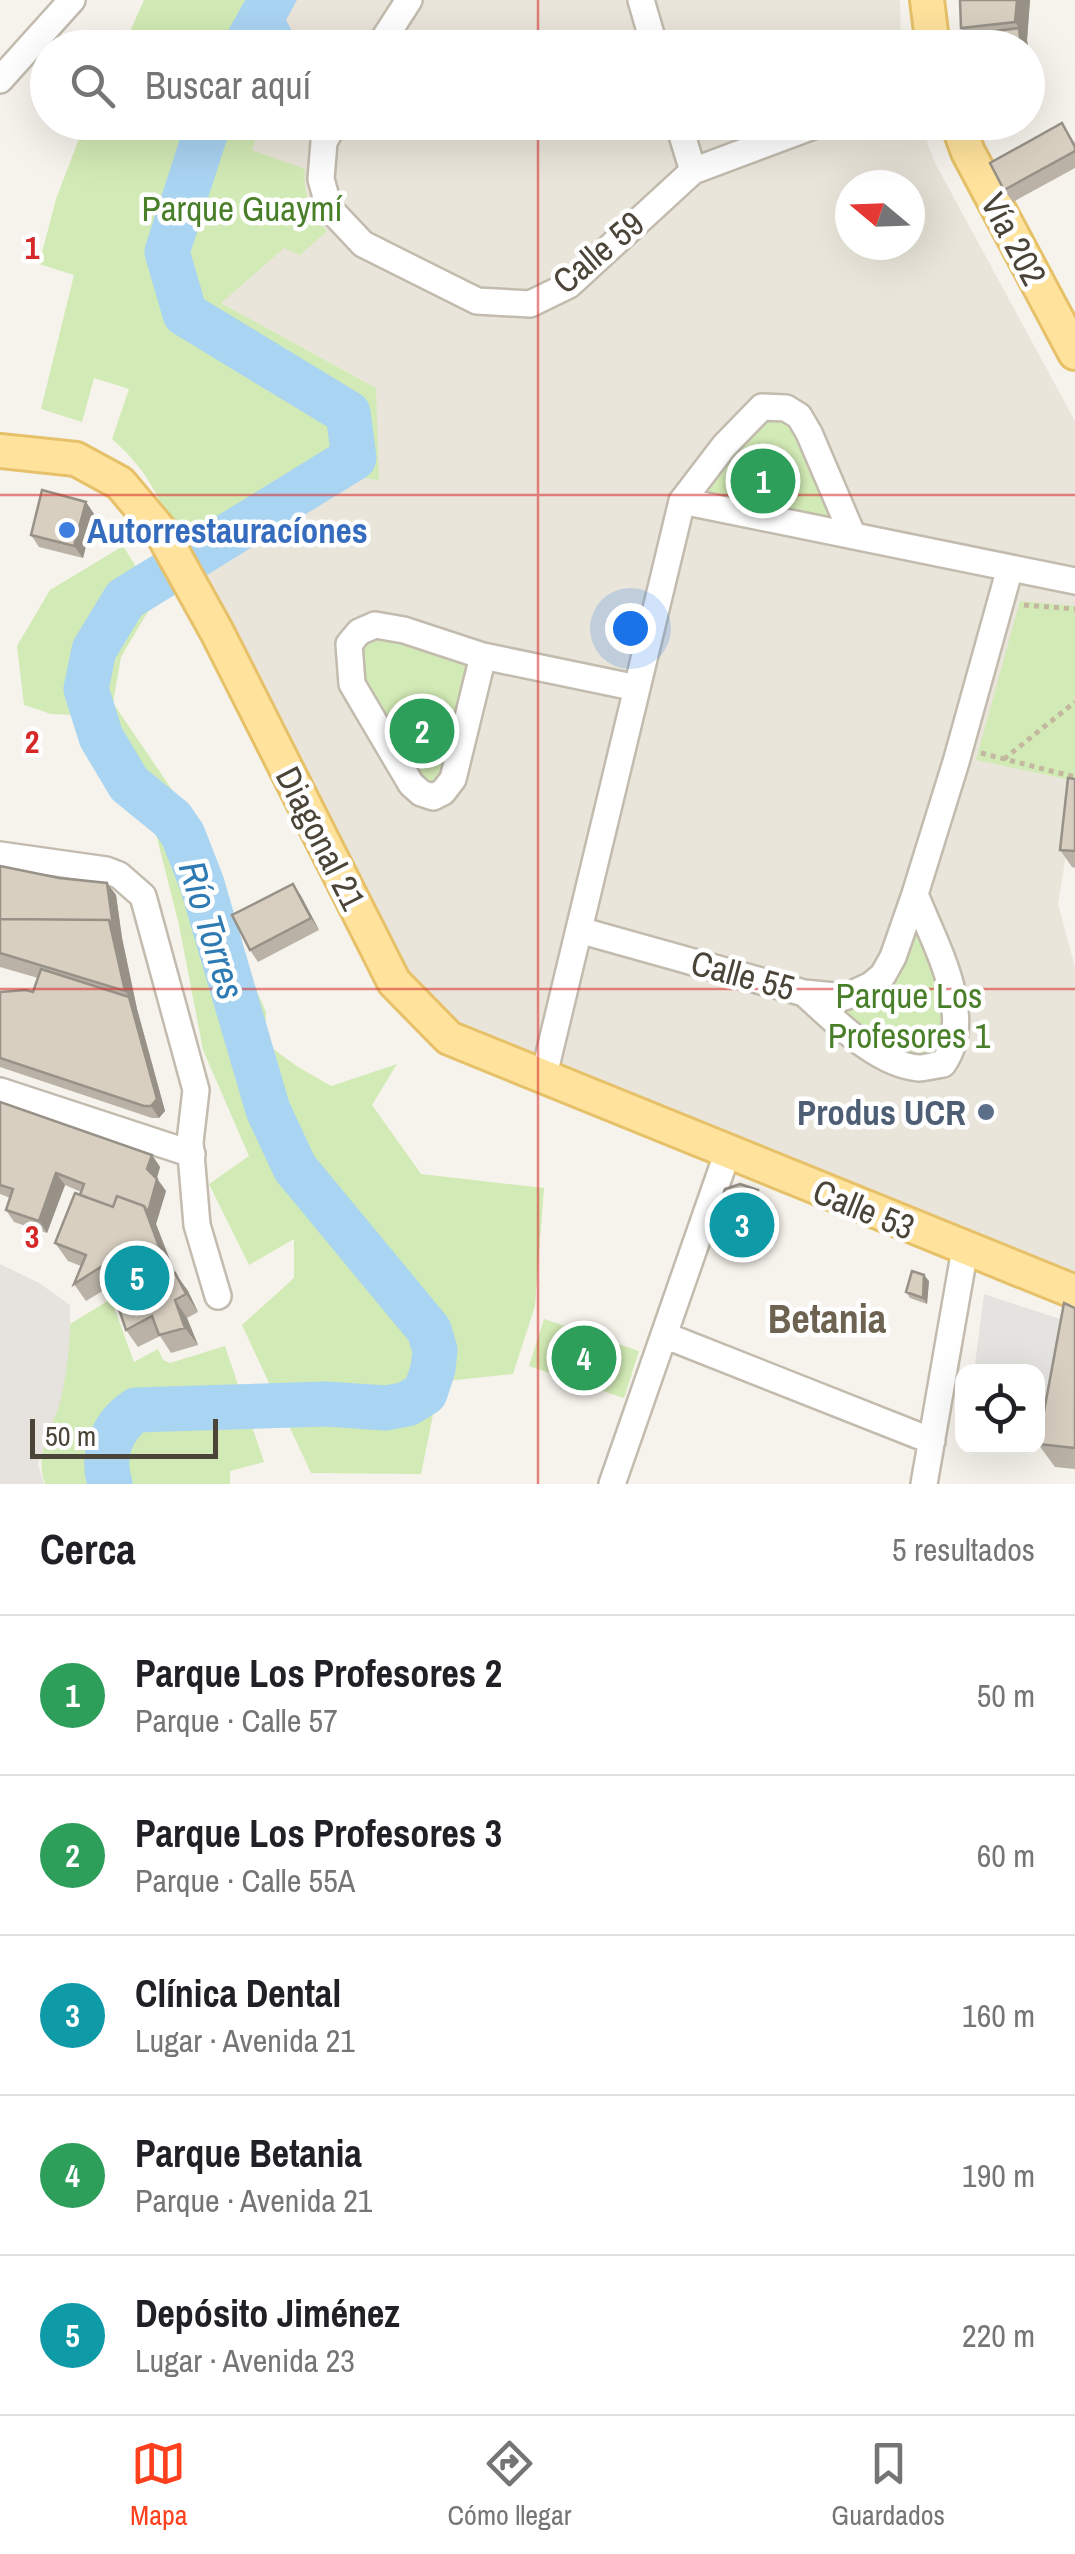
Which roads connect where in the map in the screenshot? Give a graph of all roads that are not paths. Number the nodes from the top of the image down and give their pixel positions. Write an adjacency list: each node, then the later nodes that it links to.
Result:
1 (72, 0): 5 (street)
2 (410, 0): 6 (street)
3 (640, 0): 7 (street)
4 (926, 0): 8 (main road)
5 (45, 30)
6 (390, 30)
7 (649, 30)
8 (930, 30)
9 (30, 47): 10 (street)
10 (0, 80)
11 (328, 140): 15 (street, Calle 59)
12 (683, 140): 15 (street)
13 (777, 140): 15 (street, Calle 59)
14 (963, 140): 16 (main road, Vía 202)
15 (693, 172)
16 (1075, 353)
17 (0, 451): 28 (main road, Diagonal 21)
18 (682, 501): 19 (street); 19 (street); 23 (street)
19 (853, 536): 20 (street)
20 (1010, 568): 21 (street); 25 (street)
21 (1075, 581)
22 (482, 656): 22 (street); 23 (street)
23 (637, 688): 26 (street)
24 (0, 855): 30 (street)
25 (915, 894): 27 (street, Calle 55); 27 (street)
26 (579, 930): 27 (street, Calle 55); 28 (street)
27 (804, 993)
28 (543, 1079): 31 (main road, Calle 53)
29 (0, 1091): 30 (street)
30 (192, 1154): 33 (street)
31 (728, 1154): 32 (main road, Calle 53); 35 (street)
32 (964, 1249): 34 (main road, Calle 53); 36 (street)
33 (218, 1296)
34 (1074, 1298)
35 (664, 1335): 36 (street); 37 (street)
36 (932, 1441): 38 (street)
37 (612, 1484)
38 (924, 1484)

